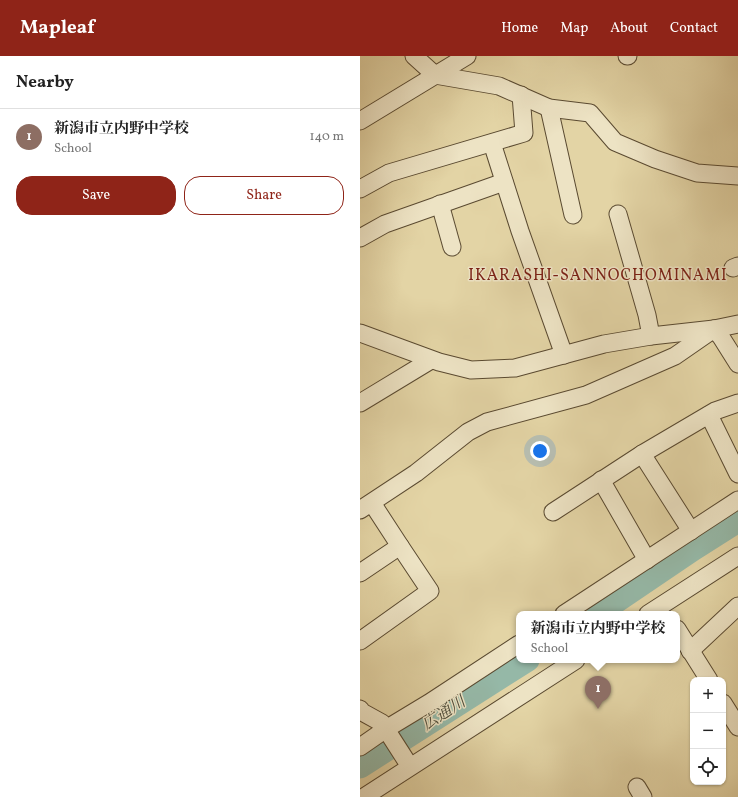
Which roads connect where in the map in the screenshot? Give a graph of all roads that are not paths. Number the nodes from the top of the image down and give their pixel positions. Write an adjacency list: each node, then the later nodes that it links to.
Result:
1 (414, 56): 3 (street)
2 (467, 56): 3 (street)
3 (435, 75): 4 (street); 6 (street)
4 (521, 95): 5 (street); 7 (street)
5 (549, 108): 8 (street); 13 (street)
6 (360, 121)
7 (492, 143): 9 (street); 10 (street)
8 (738, 176)
9 (504, 182): 11 (street); 20 (street)
10 (360, 189)
11 (440, 204): 14 (street); 15 (street)
12 (618, 214): 19 (street)
13 (573, 215)
14 (360, 238)
15 (452, 247)
16 (738, 324): 17 (street)
17 (714, 329): 19 (street); 22 (street); 30 (street)
18 (360, 333): 21 (street)
19 (651, 336): 20 (street)
20 (564, 355): 21 (street)
21 (431, 360): 23 (street)
22 (738, 364)
23 (360, 403)
24 (738, 403): 25 (street)
25 (709, 415): 26 (street); 27 (street)
26 (642, 454): 28 (street); 32 (street)
27 (738, 474)
28 (601, 480): 31 (street); 35 (street)
29 (738, 500): 32 (street)
30 (366, 507): 33 (street)
31 (553, 512)
32 (691, 531): 35 (street)
33 (400, 546): 36 (street); 41 (street)
34 (738, 556): 39 (street)
35 (647, 560): 38 (street)
36 (360, 573)
37 (738, 606): 43 (street)
38 (569, 611)
39 (659, 611)
40 (680, 634): 43 (street)
41 (360, 641)
42 (516, 646): 49 (street)
43 (690, 650): 45 (street)
44 (571, 663): 52 (street)
45 (707, 677)
46 (360, 708): 49 (street)
47 (726, 708): 48 (street)
48 (738, 727)
49 (387, 730): 50 (street); 51 (street)
50 (360, 747)
51 (407, 762)
52 (364, 797)

